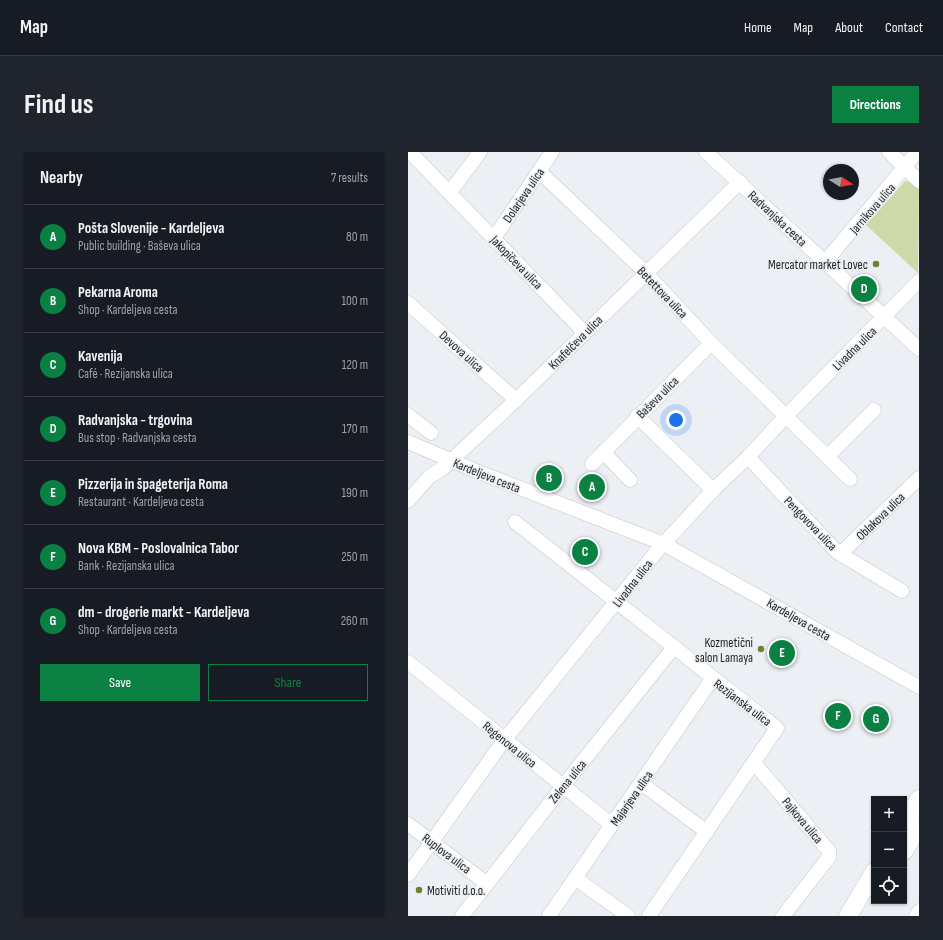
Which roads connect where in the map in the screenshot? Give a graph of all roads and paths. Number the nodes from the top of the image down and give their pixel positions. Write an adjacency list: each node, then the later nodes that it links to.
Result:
1 (410, 152): 11 (street, Jakopičeva ulica)
2 (480, 152): 11 (street)
3 (552, 152): 8 (street, Dolarjeva ulica)
4 (706, 152): 10 (street, Radvanjska cesta)
5 (889, 152): 7 (street)
6 (917, 152): 7 (street, Jarnikova ulica)
7 (904, 168): 9 (street); 13 (street, Jarnikova ulica)
8 (539, 171): 12 (street, Dolarjeva ulica); 14 (street, Betettova ulica)
9 (919, 181)
10 (740, 182): 13 (street, Radvanjska cesta); 14 (street, Knafelčeva ulica)
11 (450, 192): 12 (street, Jakopičeva ulica)
12 (494, 238): 18 (street, Jakopičeva ulica)
13 (825, 262): 17 (street, Radvanjska cesta)
14 (646, 273): 18 (street, Knafelčeva ulica); 19 (street, Betettova ulica)
15 (919, 280): 17 (street, Livadna ulica)
16 (408, 303): 21 (street, Devova ulica)
17 (884, 317): 20 (street, Radvanjska cesta); 25 (street, Livadna ulica)
18 (584, 332): 21 (street, Knafelčeva ulica)
19 (711, 343): 24 (street, Baševa ulica); 25 (street, Betettova ulica)
20 (919, 349)
21 (516, 400): 32 (street, Knafelčeva ulica)
22 (874, 410): 30 (street)
23 (408, 415): 26 (street)
24 (637, 416): 29 (street, Baševa ulica); 37 (street)
25 (786, 416): 30 (street, Betettova ulica); 31 (street, Livadna ulica)
26 (431, 433)
27 (408, 442): 32 (street, Kardeljeva cesta)
28 (408, 452): 32 (street, Kardeljeva cesta)
29 (603, 452): 33 (street, Baševa ulica); 36 (street)
30 (828, 456): 35 (street, Betettova ulica)
31 (748, 457): 37 (street, Livadna ulica); 41 (street, Pengovova ulica)
32 (447, 464): 38 (street, Knafelčeva ulica); 40 (street, Kardeljeva cesta)
33 (592, 464)
34 (919, 478): 41 (street, Oblakova ulica)
35 (850, 479)
36 (630, 480)
37 (713, 490): 40 (street, Livadna ulica)
38 (408, 501)
39 (515, 522): 43 (street, Rezijanska ulica)
40 (660, 548): 43 (street, Livadna ulica); 47 (street, Kardeljeva cesta)
41 (841, 553): 42 (street, Pengovova ulica)
42 (902, 591)
43 (617, 602): 44 (street, Rezijanska ulica); 48 (street, Livadna ulica)
44 (674, 647): 46 (street, Rezijanska ulica); 51 (street, Zelena ulica)
45 (408, 662): 48 (street, Regenova ulica)
46 (712, 679): 49 (street, Rezijanska ulica); 50 (street, Majarjeva ulica)
47 (919, 687)
48 (505, 740): 51 (street, Regenova ulica); 58 (street, Livadna ulica)
49 (754, 764): 57 (street, Rezijanska ulica); 70 (street, Pajkova ulica)
50 (641, 783): 55 (street, Majarjeva ulica); 57 (street)
51 (563, 786): 55 (street, Regenova ulica); 63 (street, Zelena ulica)
52 (919, 800): 53 (main road)
53 (907, 818)
54 (408, 824): 58 (street, Ruplova ulica)
55 (612, 825): 62 (street, Majarjeva ulica)
56 (919, 826): 59 (main road)
57 (707, 832): 69 (street, Rezijanska ulica)
58 (433, 841): 60 (street, Livadna ulica); 63 (street, Ruplova ulica)
59 (907, 846)
60 (408, 875)
61 (871, 877): 71 (main road)
62 (575, 878): 67 (street, Majarjeva ulica); 68 (street)
63 (486, 883): 66 (street, Zelena ulica)
64 (871, 901): 72 (main road)
65 (919, 911): 73 (street)
66 (462, 916)
67 (549, 916)
68 (628, 916)
69 (649, 916)
70 (783, 916)
71 (848, 916)
72 (861, 916)
73 (916, 916)

